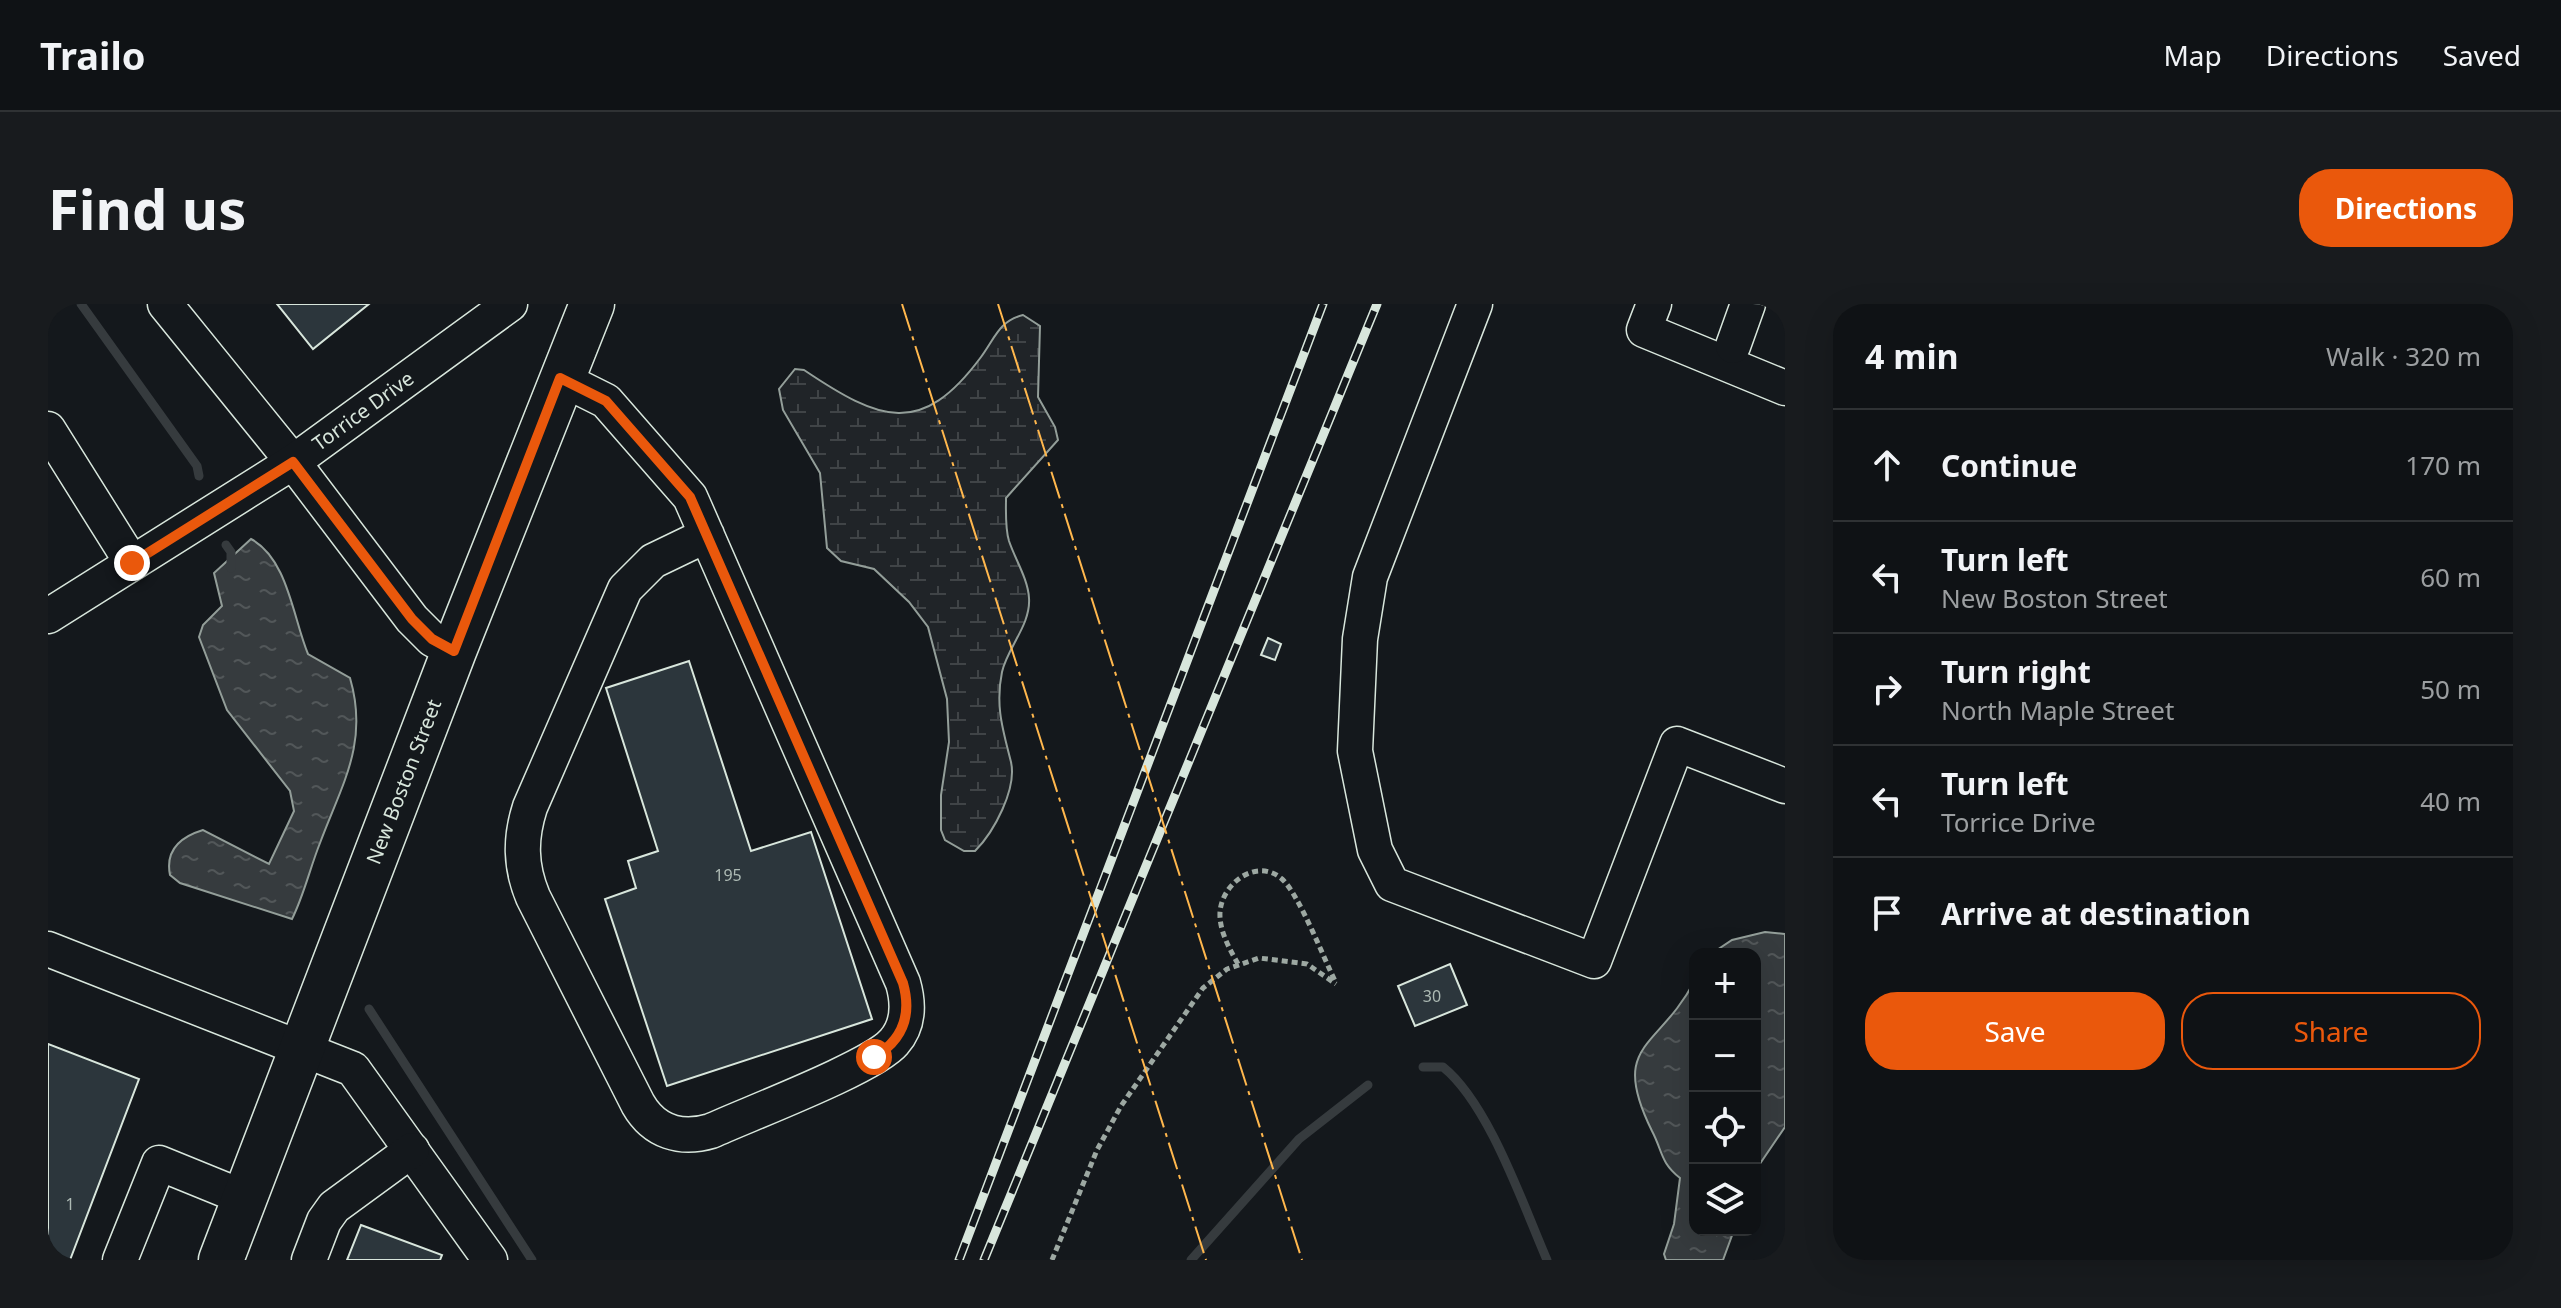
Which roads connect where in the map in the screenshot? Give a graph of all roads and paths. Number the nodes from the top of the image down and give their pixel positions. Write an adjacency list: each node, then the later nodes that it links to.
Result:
1 (510, 304): 11 (street, Torrice Drive)
2 (592, 304): 8 (main road, New Boston Street)
3 (1475, 304): 16 (street)
4 (1654, 304): 9 (street)
5 (1748, 304): 7 (street)
6 (171, 306): 11 (street)
7 (1733, 346)
8 (560, 378): 12 (street); 15 (main road, New Boston Street)
9 (1785, 388)
10 (48, 429): 13 (street)
11 (293, 462): 13 (street, Torrice Drive); 15 (street)
12 (707, 535): 12 (street)
13 (132, 563): 14 (street, Torrice Drive)
14 (48, 616)
15 (454, 651): 19 (main road, New Boston Street)
16 (1785, 786)
17 (48, 949): 19 (street)
18 (1238, 964): 18 (path); 26 (path)
19 (302, 1048): 20 (street); 21 (main road, New Boston Street)
20 (412, 1150): 24 (street); 25 (street)
21 (245, 1198): 22 (street); 23 (main road, New Boston Street)
22 (120, 1260)
23 (221, 1260)
24 (309, 1260)
25 (490, 1260)
26 (1052, 1260)

